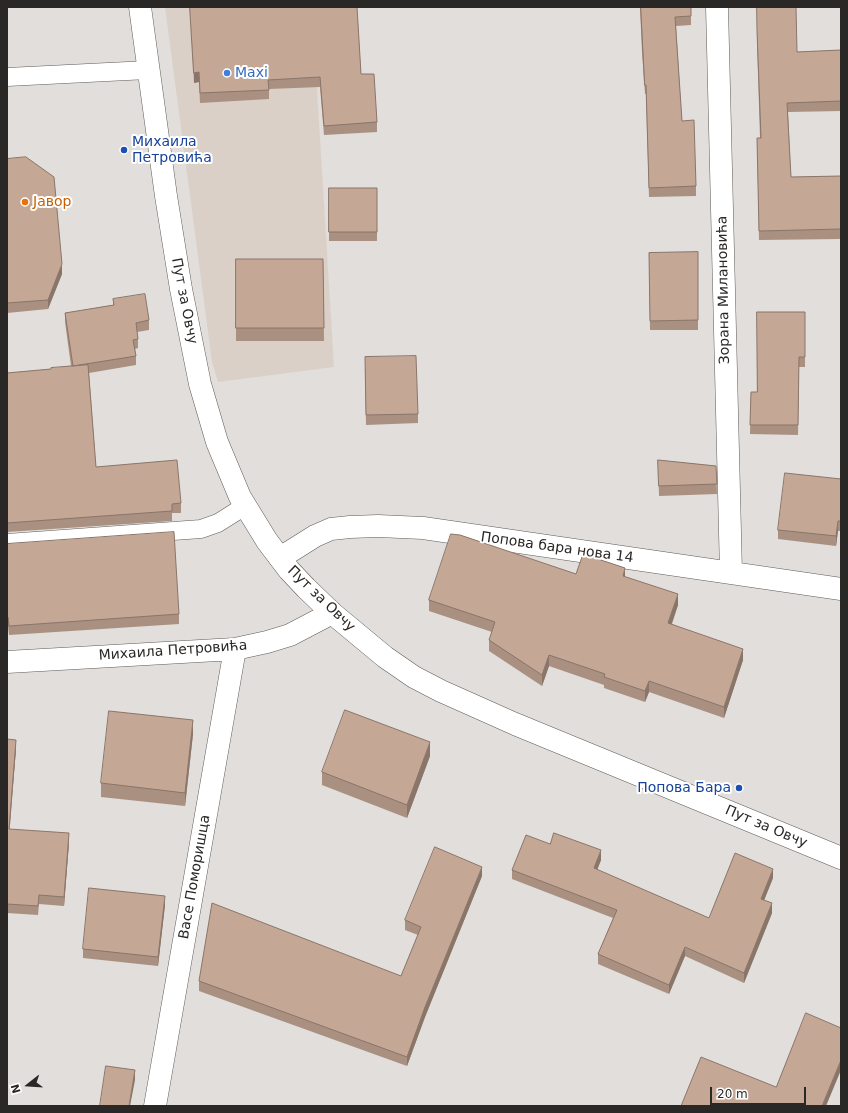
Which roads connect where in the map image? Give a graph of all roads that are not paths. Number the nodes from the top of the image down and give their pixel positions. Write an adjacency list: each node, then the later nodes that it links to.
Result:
1 (140, 7): 3 (street, Пут за Овчу)
2 (717, 7): 8 (street, Зорана Милановића)
3 (148, 70): 4 (lane); 5 (street, Пут за Овчу)
4 (7, 77)
5 (245, 506): 6 (lane); 7 (street, Пут за Овчу)
6 (7, 543)
7 (280, 558): 8 (street, Попова бара нова 14); 10 (street, Пут за Овчу)
8 (731, 573): 9 (street, Попова бара нова 14)
9 (841, 590)
10 (332, 613): 11 (street, Михаила Петровића); 13 (street, Пут за Овчу)
11 (234, 648): 12 (street, Михаила Петровића); 14 (street, Васе Поморишца)
12 (7, 662)
13 (841, 858)
14 (155, 1106)

